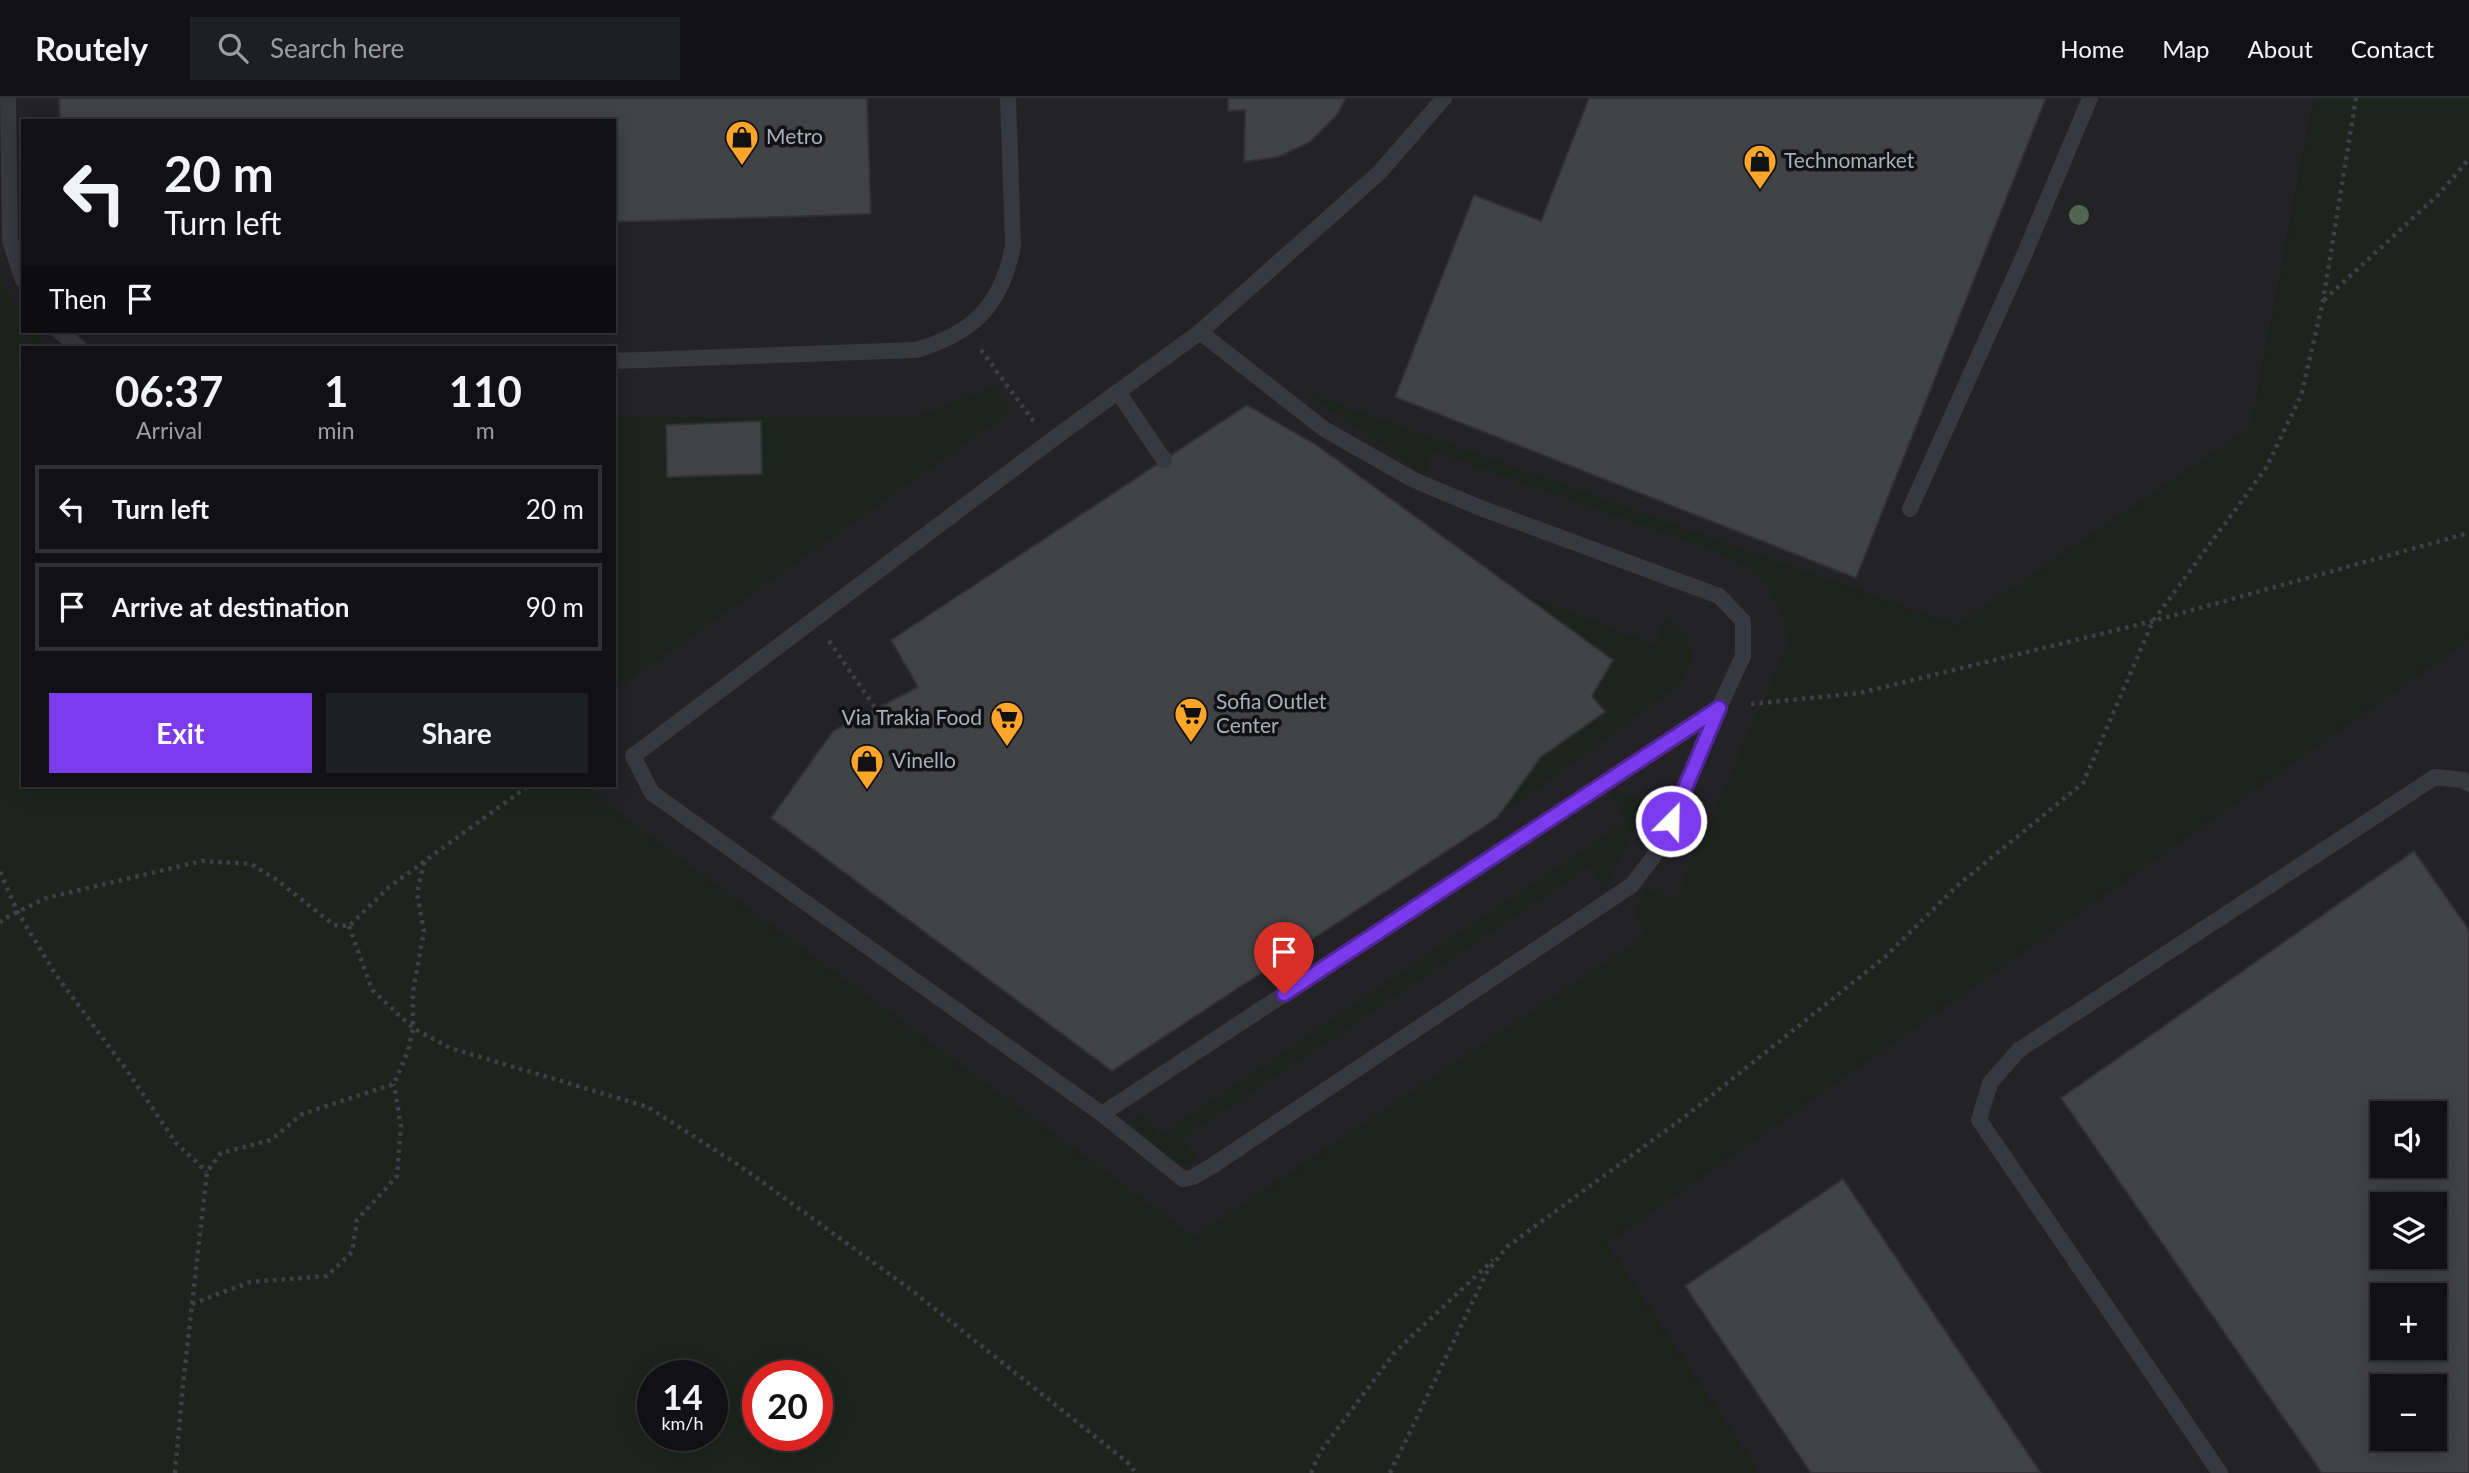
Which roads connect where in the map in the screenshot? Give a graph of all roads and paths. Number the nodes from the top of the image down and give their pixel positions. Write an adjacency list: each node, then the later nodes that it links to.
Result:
1 (8, 98): 7 (lane)
2 (1008, 98): 12 (lane)
3 (1444, 98): 9 (lane)
4 (2091, 98): 17 (lane)
5 (2356, 98): 8 (path)
6 (2469, 159): 8 (path)
7 (21, 274)
8 (2323, 301): 20 (path)
9 (1200, 332): 14 (lane); 21 (lane)
10 (61, 333): 11 (lane)
11 (78, 346)
12 (616, 361)
13 (1000, 375): 15 (path)
14 (1118, 392): 16 (lane); 19 (lane)
15 (1027, 413)
16 (1164, 460)
17 (1910, 509)
18 (2469, 533): 20 (path)
19 (814, 619): 22 (path); 32 (lane)
20 (2153, 621): 21 (path); 34 (path)
21 (1719, 708): 32 (lane); 32 (lane)
22 (876, 709)
23 (2469, 784): 40 (lane)
24 (527, 787): 25 (path)
25 (424, 862): 29 (path); 30 (path)
26 (0, 872): 27 (path)
27 (17, 911): 28 (path); 29 (path); 33 (path)
28 (0, 923)
29 (349, 926): 30 (path)
30 (413, 1028): 31 (path); 37 (path)
31 (394, 1084): 33 (path); 35 (path)
32 (1102, 1114)
33 (207, 1171): 35 (path)
34 (1508, 1246): 38 (path); 39 (path)
35 (192, 1304): 36 (path)
36 (175, 1473)
37 (1136, 1473)
38 (1311, 1473)
39 (1390, 1473)
40 (2220, 1473)

